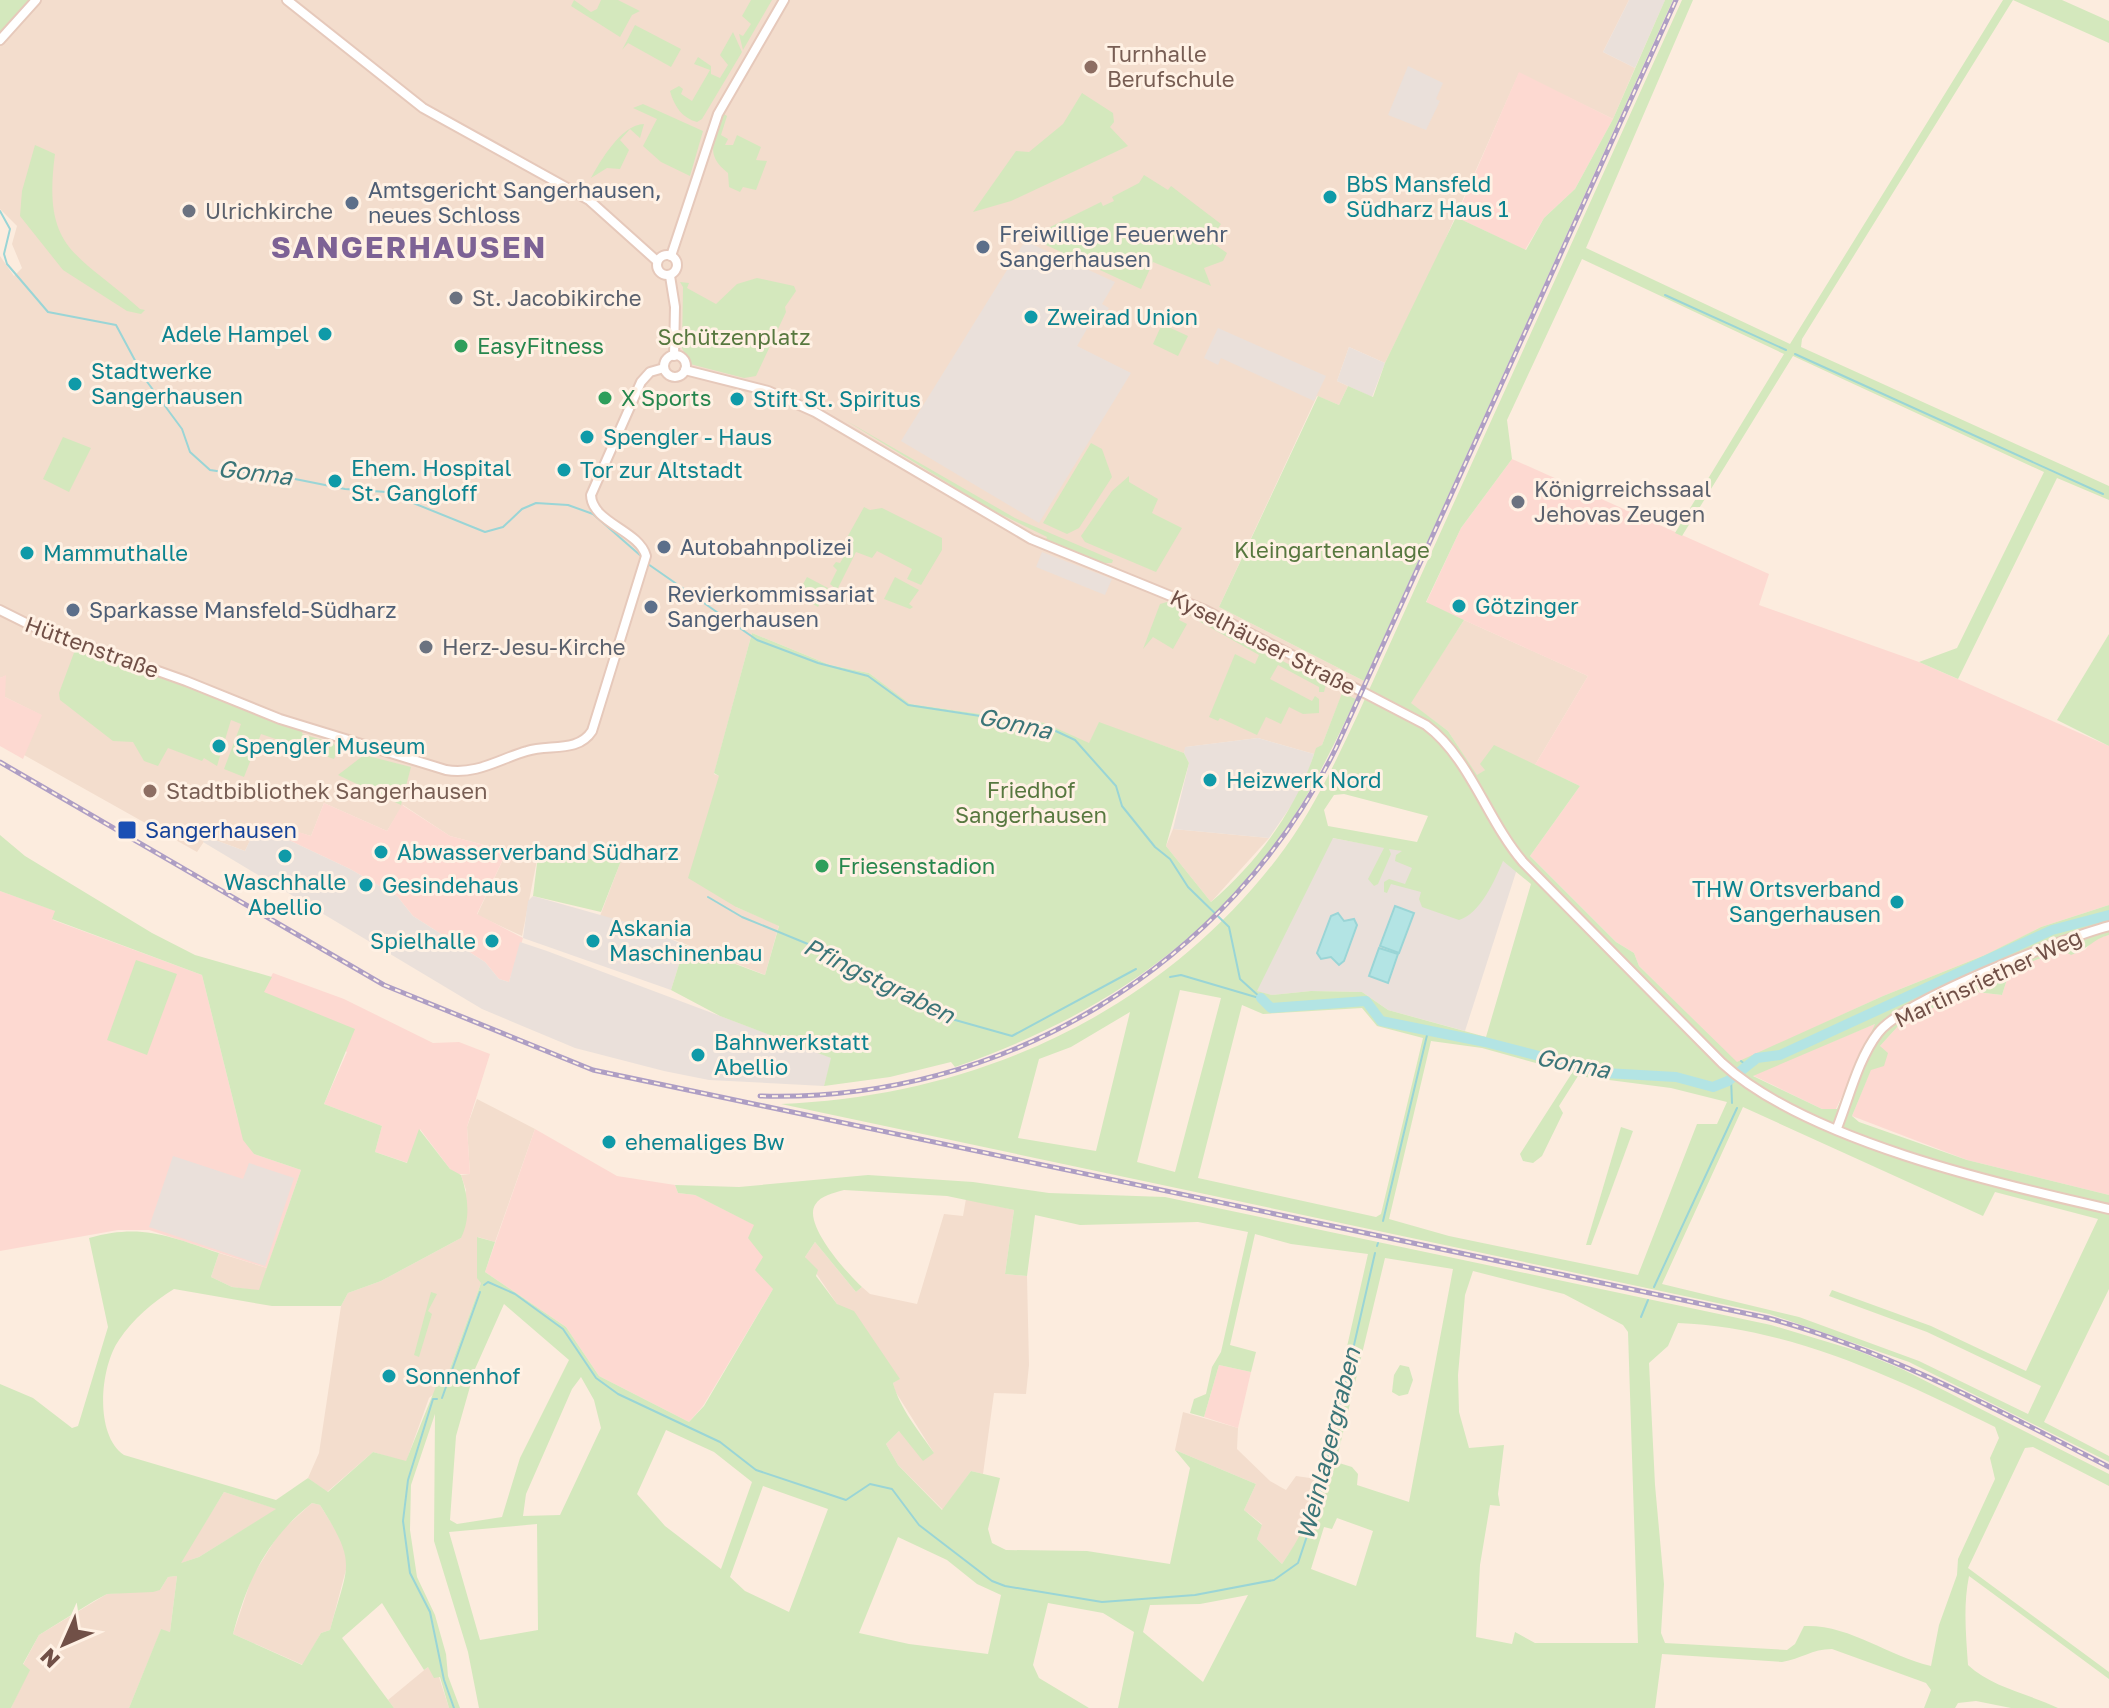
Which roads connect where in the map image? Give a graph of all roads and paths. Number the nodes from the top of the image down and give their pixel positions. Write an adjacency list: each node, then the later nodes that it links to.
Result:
1 (36, 0): 4 (main road)
2 (287, 0): 6 (main road)
3 (784, 0): 5 (main road)
4 (0, 40)
5 (671, 256): 6 (main road); 7 (main road)
6 (657, 261): 7 (main road)
7 (670, 276): 8 (main road)
8 (674, 356): 9 (main road); 10 (main road)
9 (664, 368): 10 (main road); 11 (main road, Hüttenstraße)
10 (685, 370): 13 (main road, Kyselhäuser Straße)
11 (0, 610)
12 (2109, 926): 13 (main road, Martinsriether Weg)
13 (1837, 1128): 14 (main road)
14 (2109, 1209)

